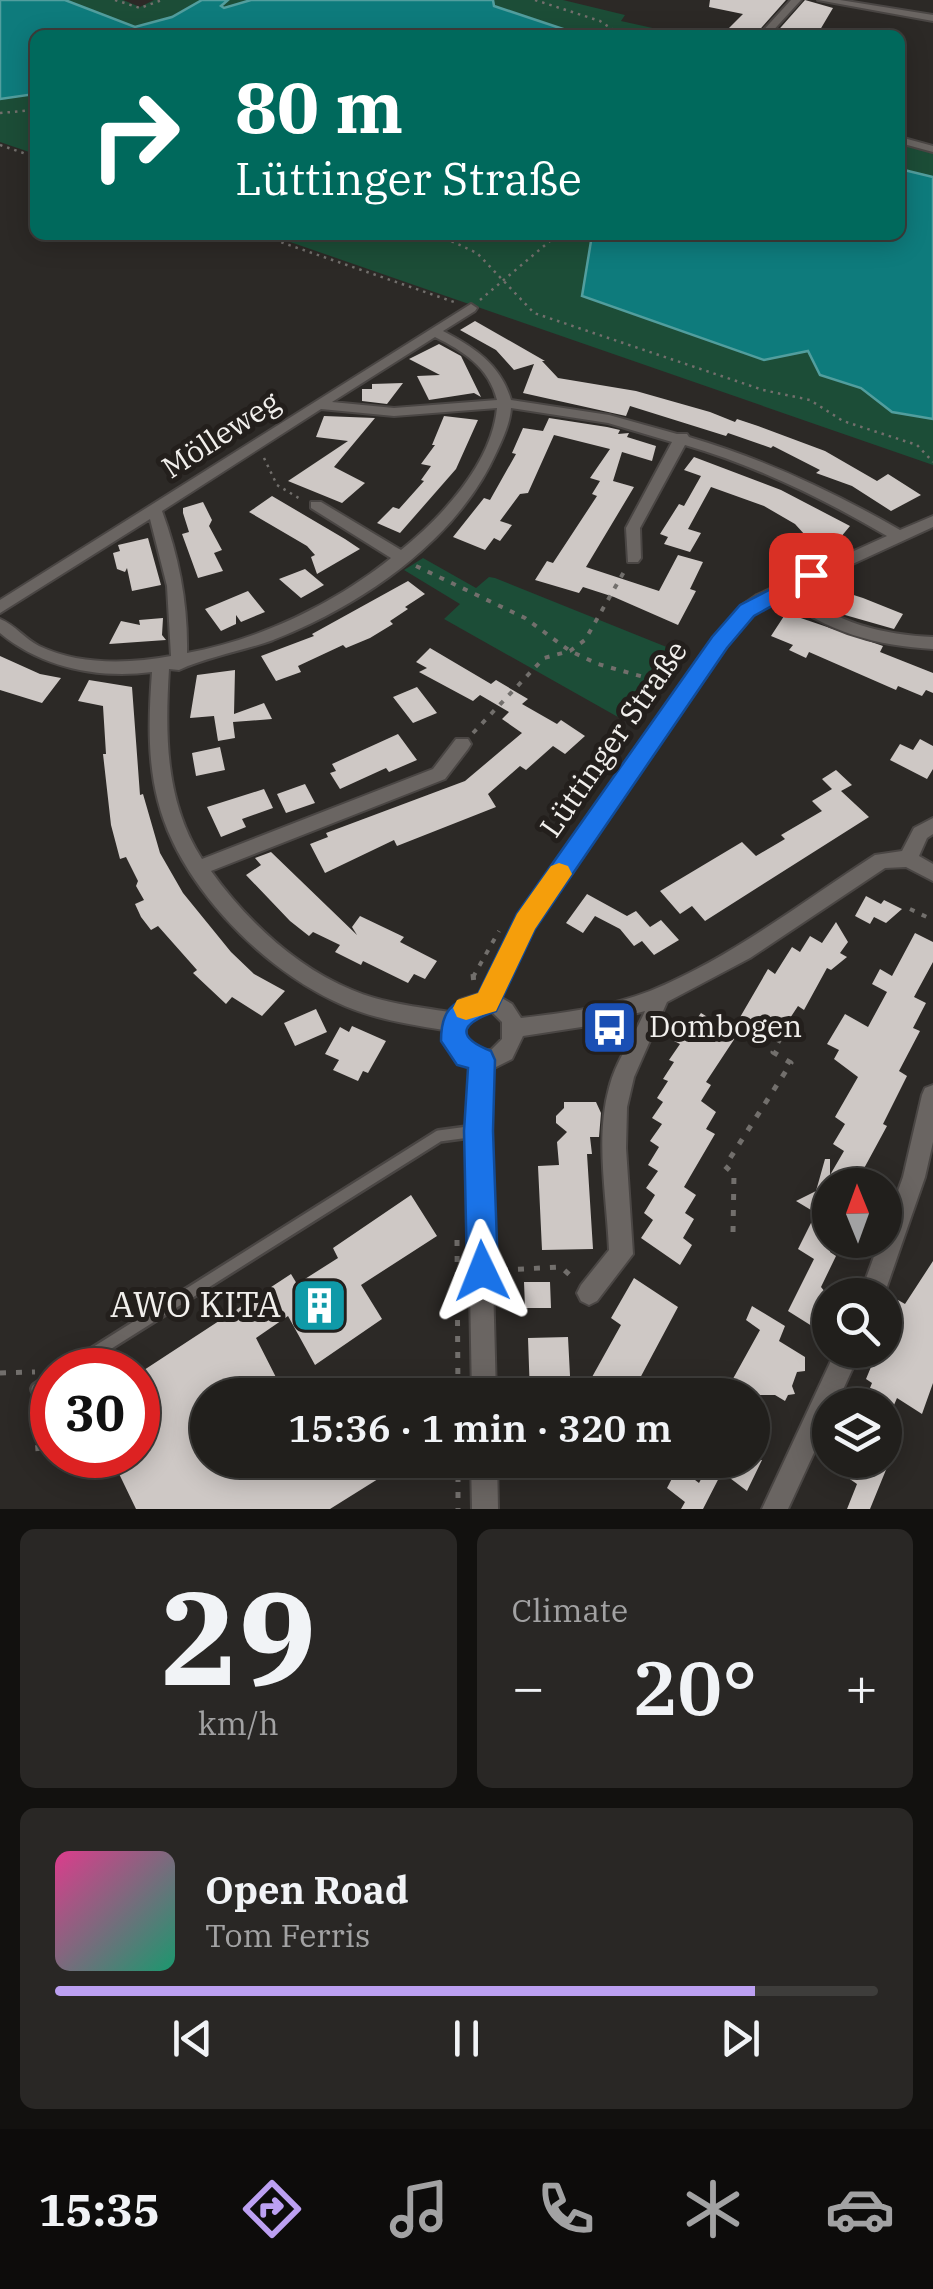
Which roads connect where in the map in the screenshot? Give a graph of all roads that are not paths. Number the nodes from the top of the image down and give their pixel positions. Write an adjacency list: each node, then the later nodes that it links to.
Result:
1 (796, 0): 4 (street)
2 (823, 0): 3 (street)
3 (933, 18)
4 (769, 30)
5 (905, 141): 6 (street)
6 (933, 149)
7 (471, 308): 8 (street, Mölleweg)
8 (435, 332): 9 (street); 10 (street, Mölleweg)
9 (506, 403): 10 (street); 11 (street); 16 (street)
10 (318, 405): 13 (street, Mölleweg)
11 (682, 437): 15 (street); 17 (street)
12 (316, 505): 16 (street)
13 (154, 511): 19 (street, Mölleweg); 22 (street)
14 (933, 521): 15 (street, Lüttinger Straße)
15 (898, 536): 18 (street, Lüttinger Straße)
16 (400, 558): 22 (street)
17 (633, 558)
18 (782, 588): 21 (street); 29 (street, Lüttinger Straße)
19 (0, 607)
20 (0, 625): 22 (street)
21 (933, 644)
22 (170, 665): 26 (street)
23 (462, 744): 26 (street)
24 (933, 825): 25 (street)
25 (908, 859): 27 (street); 28 (street)
26 (197, 870): 30 (street)
27 (933, 874)
28 (660, 996): 31 (street); 36 (street)
29 (487, 1002): 30 (street); 31 (street)
30 (454, 1022): 32 (street)
31 (516, 1028): 32 (street)
32 (482, 1060): 34 (street)
33 (933, 1095): 35 (street)
34 (478, 1131): 37 (lane); 39 (street)
35 (878, 1278)
36 (589, 1292)
37 (102, 1348)
38 (841, 1368): 42 (street)
39 (484, 1378)
40 (484, 1478): 41 (street)
41 (485, 1509)
42 (776, 1509)

